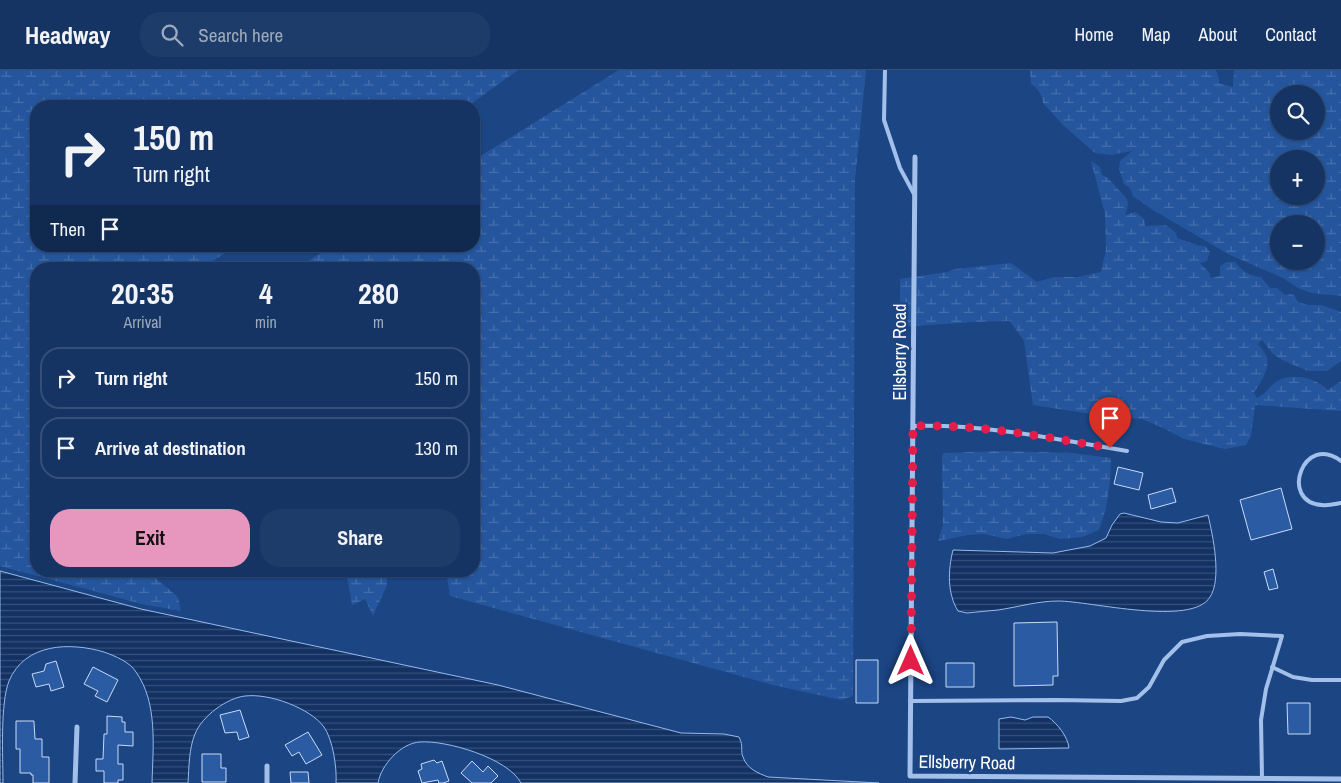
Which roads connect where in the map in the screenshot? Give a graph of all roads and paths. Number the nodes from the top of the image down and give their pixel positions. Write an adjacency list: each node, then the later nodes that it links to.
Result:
1 (885, 70): 3 (lane)
2 (915, 157): 3 (street, Ellsberry Road)
3 (914, 194): 4 (street, Ellsberry Road)
4 (913, 426): 5 (lane); 10 (street, Ellsberry Road)
5 (1127, 451)
6 (1341, 461): 7 (lane)
7 (1341, 503)
8 (1272, 668): 9 (lane); 10 (lane); 13 (lane)
9 (1341, 680)
10 (910, 701): 13 (street, Ellsberry Road)
11 (77, 727): 15 (street)
12 (267, 766): 16 (street)
13 (1262, 778): 14 (street, Ellsberry Road)
14 (1341, 778)
15 (75, 783)
16 (267, 783)

